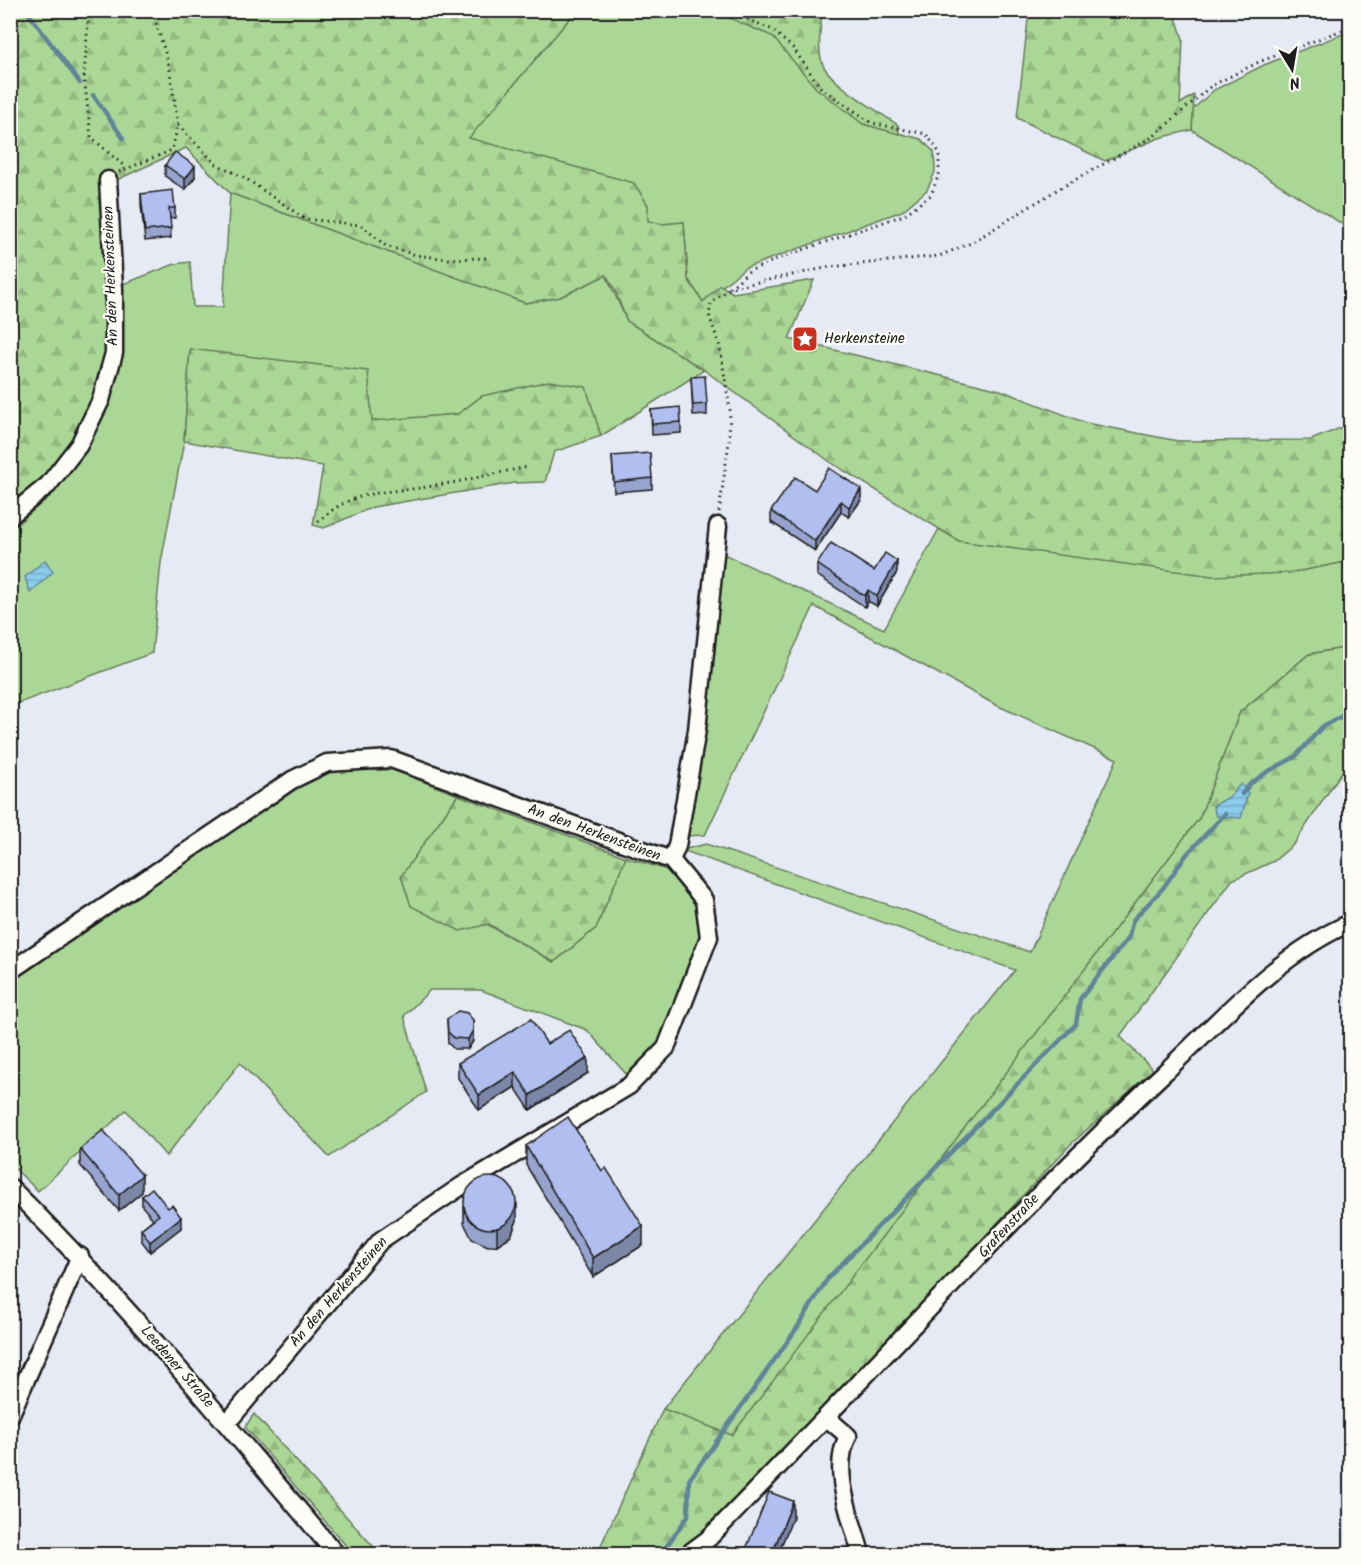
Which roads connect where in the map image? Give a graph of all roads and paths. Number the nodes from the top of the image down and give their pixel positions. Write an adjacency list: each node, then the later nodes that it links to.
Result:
1 (89, 10): 6 (path)
2 (152, 10): 5 (path)
3 (725, 10): 9 (path)
4 (1350, 27): 9 (path)
5 (178, 125): 6 (path); 8 (path)
6 (124, 167): 7 (path)
7 (108, 180): 11 (street, An den Herkensteinen)
8 (488, 258)
9 (730, 288): 13 (path)
10 (528, 467): 12 (path)
11 (10, 516)
12 (318, 522)
13 (718, 526): 14 (street)
14 (671, 860): 16 (street, An den Herkensteinen); 21 (street, An den Herkensteinen)
15 (1350, 923): 20 (street, Grafenstraße)
16 (10, 971)
17 (10, 1186): 18 (street, Leedener Straße)
18 (80, 1256): 19 (street); 21 (street, Leedener Straße)
19 (10, 1416)
20 (827, 1418): 23 (street, Grafenstraße); 24 (street)
21 (226, 1424): 22 (street, Leedener Straße)
22 (336, 1554)
23 (688, 1554)
24 (861, 1554)

